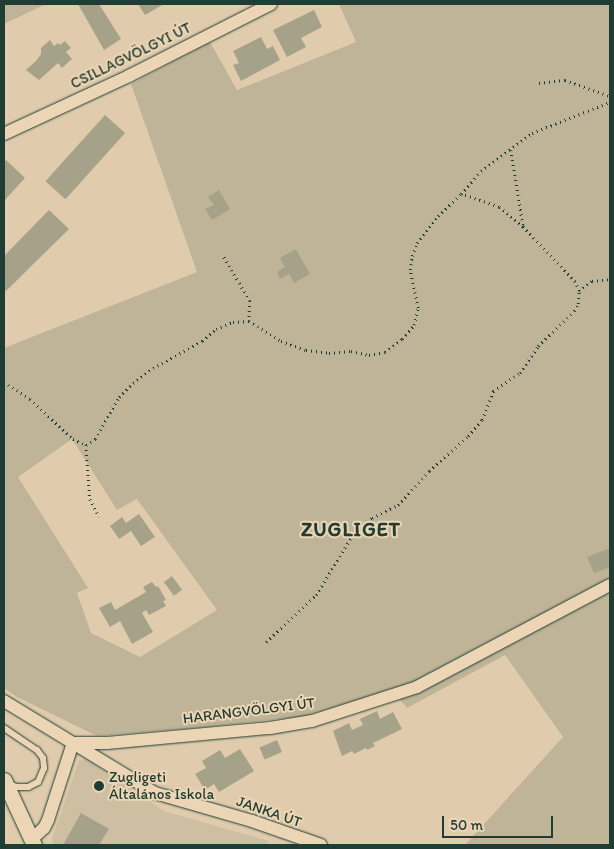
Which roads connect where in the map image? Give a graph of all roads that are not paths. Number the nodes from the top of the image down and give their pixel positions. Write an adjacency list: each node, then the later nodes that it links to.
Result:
1 (271, 4): 2 (street, CSILLAGVÖLGYI ÚT)
2 (4, 134)
3 (610, 585): 6 (street, HARANGVÖLGYI ÚT)
4 (4, 701): 6 (street, JANKA ÚT)
5 (4, 728): 7 (lane)
6 (73, 743): 8 (street); 9 (street, JANKA ÚT)
7 (4, 781): 8 (street)
8 (33, 842)
9 (321, 845)

